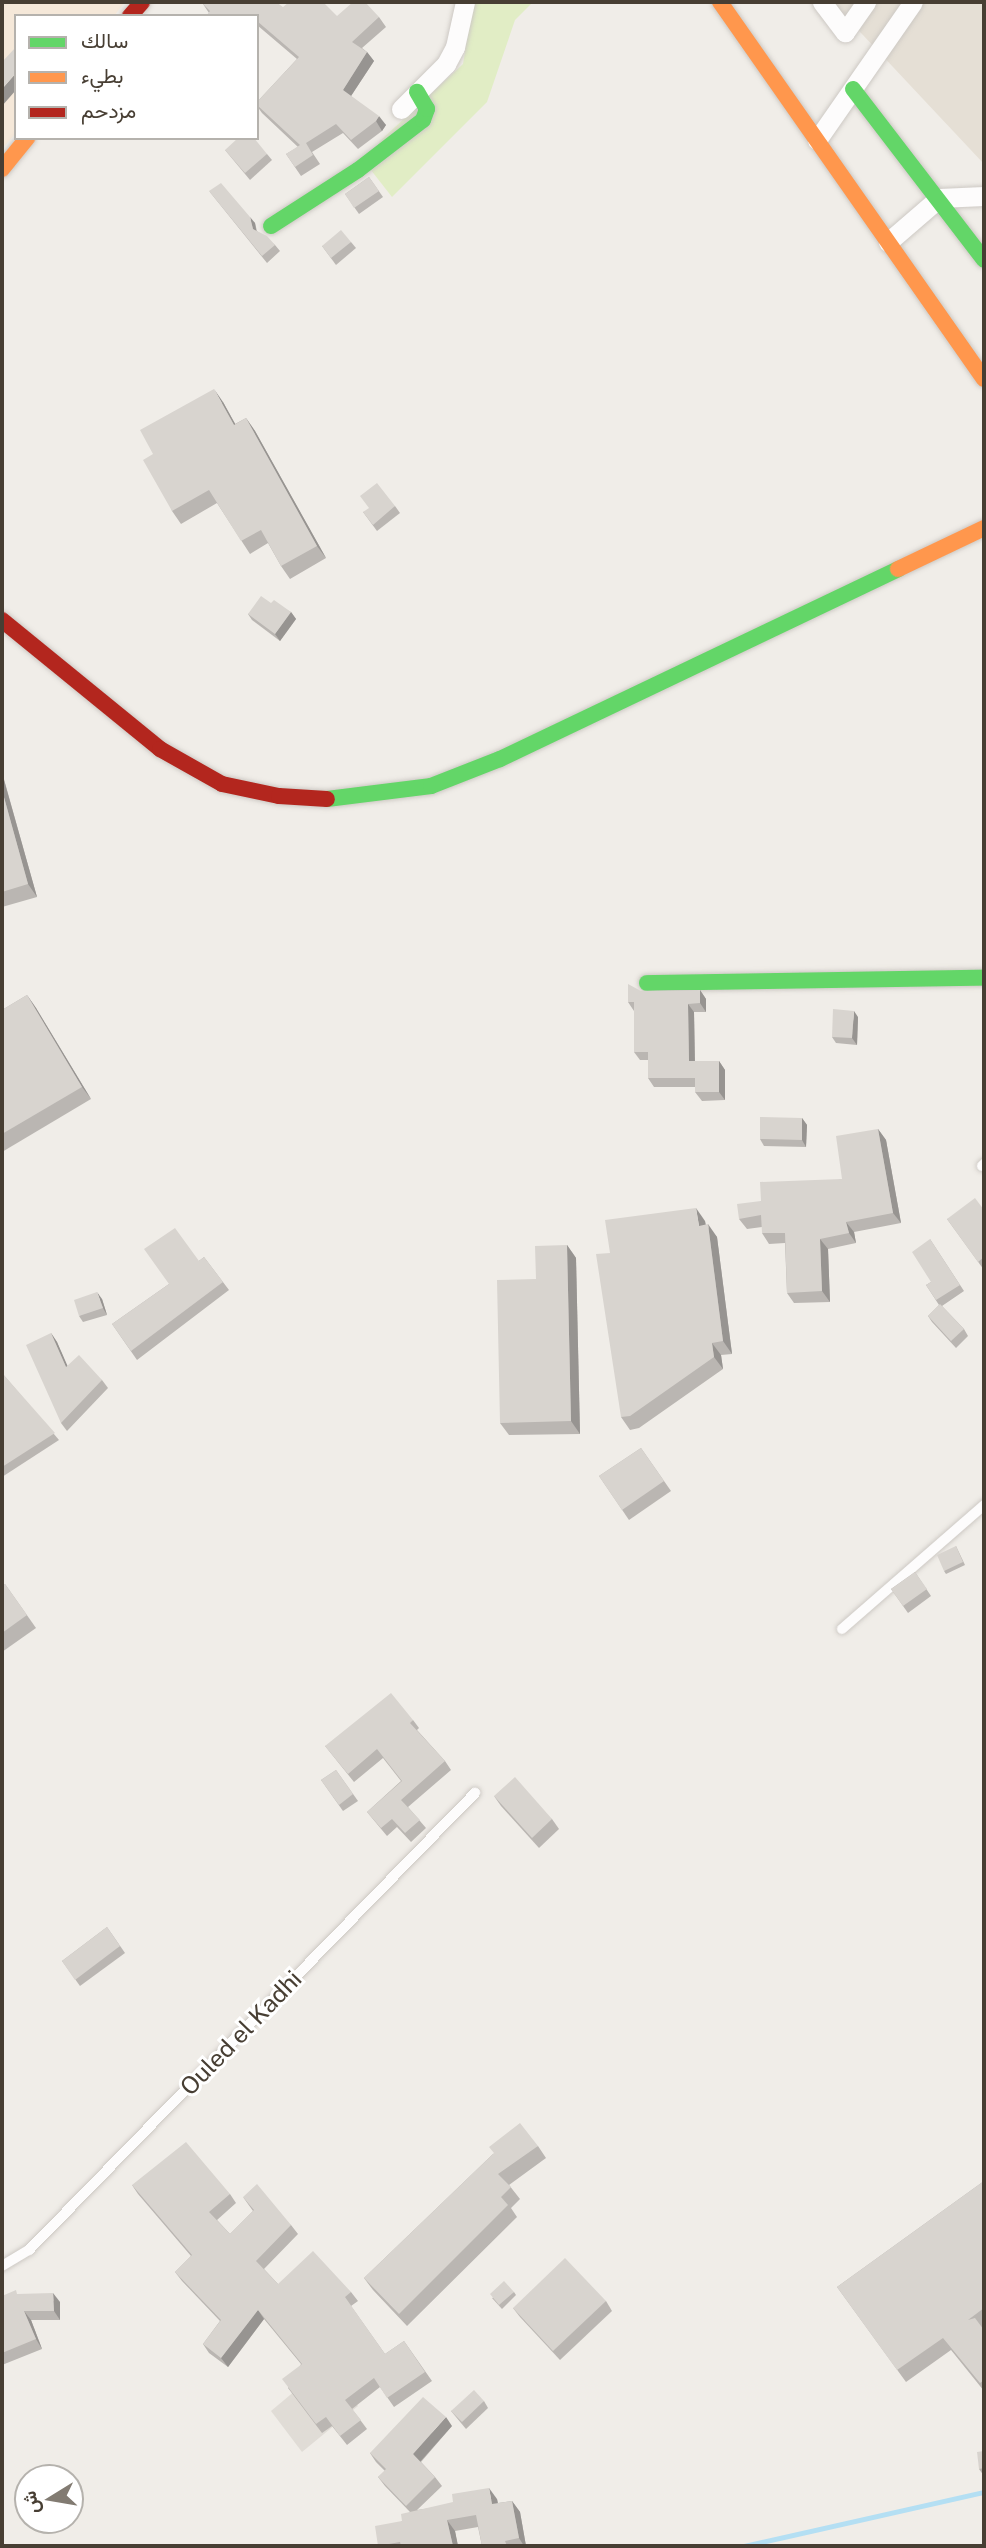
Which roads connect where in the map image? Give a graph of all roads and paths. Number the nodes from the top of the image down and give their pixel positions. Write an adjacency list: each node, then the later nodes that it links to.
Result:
1 (464, 2): 7 (street)
2 (720, 2): 10 (main road)
3 (822, 2): 4 (street)
4 (866, 2)
5 (913, 2): 6 (street)
6 (853, 89): 10 (street); 13 (main road)
7 (417, 92): 8 (street); 14 (main road)
8 (401, 108)
9 (25, 140): 11 (main road)
10 (817, 140): 15 (main road)
11 (2, 169)
12 (984, 196): 13 (street)
13 (939, 198): 15 (street); 16 (main road)
14 (271, 226)
15 (888, 242): 17 (main road)
16 (984, 260)
17 (984, 379)
18 (984, 528): 19 (main road)
19 (2, 620)
20 (984, 978): 21 (main road)
21 (647, 983)
22 (984, 1505): 23 (lane)
23 (842, 1629)
24 (475, 1793): 25 (lane, Ouled el Kadhi)
25 (2, 2266)

